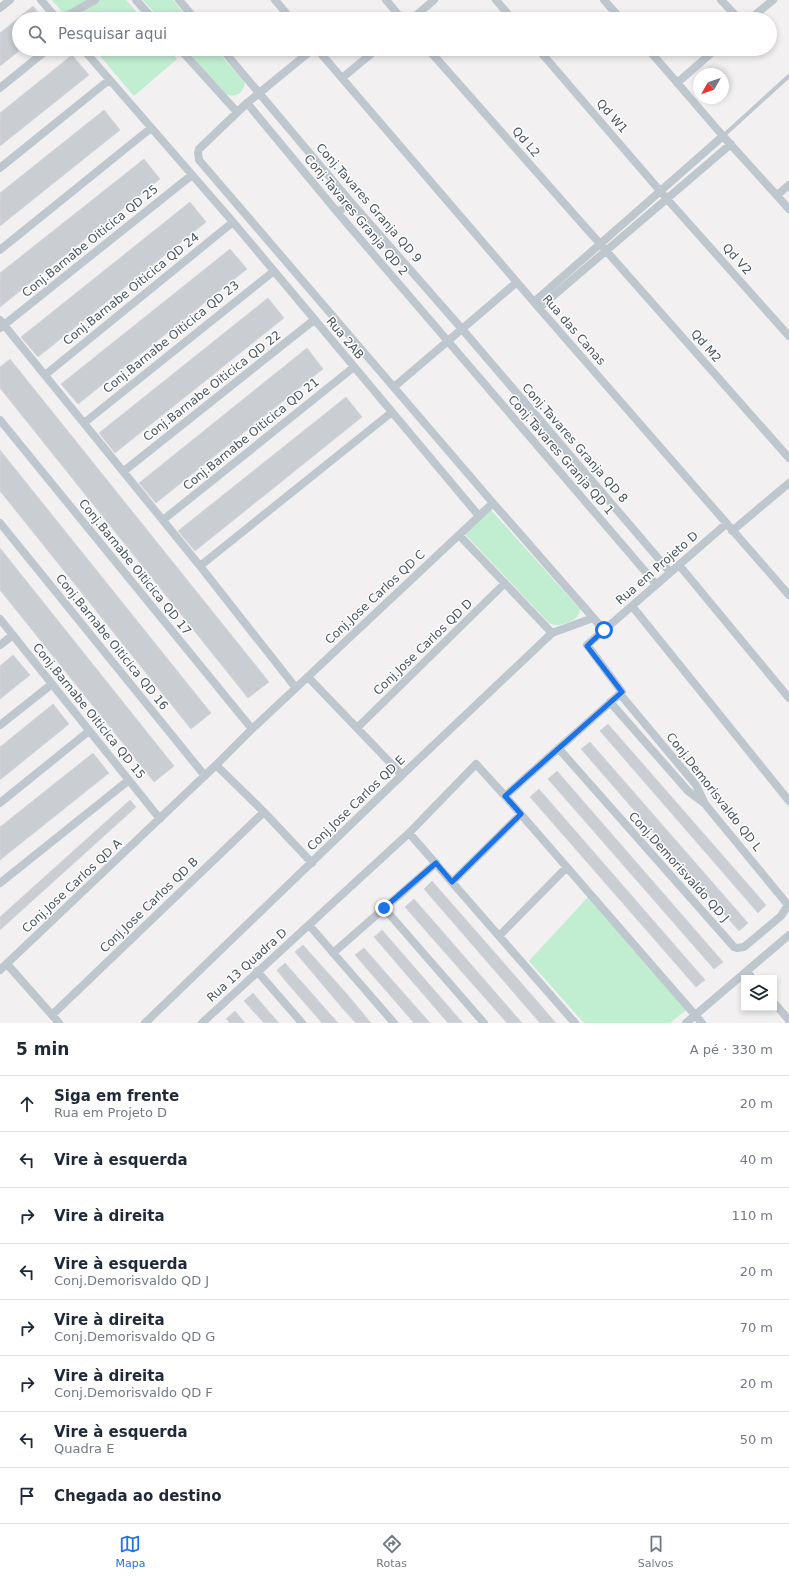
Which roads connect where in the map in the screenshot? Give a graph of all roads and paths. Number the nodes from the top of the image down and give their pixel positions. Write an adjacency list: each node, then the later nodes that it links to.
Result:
1 (10, 0): 13 (street)
2 (41, 0): 14 (street)
3 (95, 0): 15 (street)
4 (136, 0): 16 (street)
5 (179, 0): 17 (street)
6 (275, 0): 18 (street)
7 (386, 0): 19 (street)
8 (434, 0): 20 (street)
9 (496, 0): 21 (street)
10 (604, 0): 22 (street)
11 (722, 0): 23 (street)
12 (773, 0): 24 (street)
13 (0, 8)
14 (51, 12)
15 (74, 12)
16 (147, 12)
17 (189, 12)
18 (285, 12)
19 (396, 12)
20 (420, 12)
21 (506, 12)
22 (615, 12)
23 (733, 12)
24 (758, 12)
25 (39, 56): 40 (street)
26 (88, 56): 38 (street, Rua 2AB)
27 (186, 56): 43 (street)
28 (228, 56): 41 (street, Conj.Tavares Granja QD 9)
29 (303, 56): 41 (street)
30 (323, 56): 37 (street, Rua das Canas)
31 (369, 56): 37 (street)
32 (434, 56): 57 (street, Qd L2)
33 (544, 56): 50 (street, Qd W1)
34 (654, 56): 39 (street)
35 (708, 56): 39 (street)
36 (789, 76): 45 (lane)
37 (342, 78): 61 (street, Rua das Canas)
38 (109, 80): 44 (street, Rua 2AB); 47 (street)
39 (677, 83): 45 (street)
40 (0, 88)
41 (259, 92): 42 (street); 53 (street, Conj.Tavares Granja QD 9)
42 (247, 103): 43 (street); 55 (street, Conj.Tavares Granja QD 2)
43 (237, 112): 70 (street)
44 (151, 128): 48 (street, Rua 2AB); 58 (street)
45 (723, 136): 46 (street); 50 (street)
46 (731, 144): 51 (street); 52 (street)
47 (0, 168)
48 (192, 175): 56 (street, Rua 2AB); 64 (street, Conj.Barnabe Oiticica QD 25)
49 (789, 185): 51 (street)
50 (660, 190): 52 (street, Qd W1); 57 (street)
51 (777, 195): 54 (street)
52 (667, 199): 59 (street); 66 (street, Qd V2)
53 (350, 201): 55 (street); 65 (street, Conj.Tavares Granja QD 9)
54 (789, 209)
55 (338, 212): 67 (street, Conj.Tavares Granja QD 2)
56 (233, 222): 60 (street, Rua 2AB); 69 (street, Conj.Barnabe Oiticica QD 24)
57 (600, 244): 59 (street, Qd L2); 62 (street)
58 (0, 250)
59 (606, 250): 62 (street); 74 (street, Qd M2)
60 (274, 271): 63 (street, Rua 2AB); 73 (street, Conj.Barnabe Oiticica QD 23)
61 (517, 282): 62 (street, Rua das Canas); 65 (street)
62 (537, 305): 81 (street, Rua das Canas)
63 (314, 320): 68 (street, Rua 2AB); 75 (street, Conj.Barnabe Oiticica QD 22)
64 (1, 325): 69 (street)
65 (462, 329): 67 (street); 86 (street, Conj.Tavares Granja QD 8)
66 (789, 336)
67 (448, 341): 70 (street); 88 (street, Conj.Tavares Granja QD 1)
68 (354, 367): 71 (street, Rua 2AB); 79 (street, Conj.Barnabe Oiticica QD 21)
69 (45, 374): 73 (street)
70 (394, 387): 77 (street)
71 (392, 412): 78 (street, Rua 2AB); 85 (street)
72 (0, 420): 106 (street, Conj.Barnabe Oiticica QD 17)
73 (84, 423): 75 (street)
74 (789, 458)
75 (124, 471): 79 (street)
76 (789, 483): 82 (street)
77 (493, 503): 78 (street, Conj.Jose Carlos QD C); 91 (street)
78 (479, 516): 83 (street, Conj.Jose Carlos QD C)
79 (162, 520): 85 (street)
80 (0, 523): 111 (street, Conj.Barnabe Oiticica QD 16)
81 (726, 524): 82 (street, Rua das Canas); 84 (street, Rua em Projeto D)
82 (732, 531): 89 (street, Rua das Canas)
83 (459, 535): 87 (street); 98 (street, Conj.Jose Carlos QD C)
84 (679, 565): 86 (street, Rua em Projeto D); 102 (street)
85 (200, 566): 100 (street)
86 (670, 572): 88 (street, Rua em Projeto D)
87 (505, 583): 94 (street); 105 (street, Conj.Jose Carlos QD D)
88 (656, 584): 90 (street, Rua em Projeto D)
89 (789, 595)
90 (632, 606): 93 (street, Rua em Projeto D); 114 (street)
91 (593, 618): 93 (street); 94 (street, Conj.Jose Carlos QD E)
92 (0, 619): 95 (street, Conj.Barnabe Oiticica QD 15)
93 (604, 630): 97 (street, Rua em Projeto D)
94 (552, 633): 110 (street, Conj.Jose Carlos QD E)
95 (13, 635): 96 (street); 99 (street, Conj.Barnabe Oiticica QD 15)
96 (0, 645)
97 (587, 645): 101 (street, Conj.Demorisvaldo QD L)
98 (308, 677): 100 (street, Conj.Jose Carlos QD C); 105 (street)
99 (52, 684): 104 (street); 107 (street, Conj.Barnabe Oiticica QD 15)
100 (296, 688): 106 (street, Conj.Jose Carlos QD C)
101 (620, 694): 103 (street); 116 (street, Conj.Demorisvaldo QD L)
102 (789, 698)
103 (610, 702): 108 (street); 116 (street)
104 (0, 725)
105 (357, 728): 110 (street)
106 (252, 730): 109 (street, Conj.Jose Carlos QD C)
107 (89, 731): 112 (street, Conj.Barnabe Oiticica QD 15); 115 (street)
108 (559, 749): 113 (street); 126 (street, Conj.Demorisvaldo QD J)
109 (216, 765): 111 (street, Conj.Jose Carlos QD A); 117 (street)
110 (402, 775): 121 (street, Conj.Jose Carlos QD E)
111 (205, 776): 119 (street, Conj.Jose Carlos QD A)
112 (129, 780): 119 (street, Conj.Barnabe Oiticica QD 15); 125 (street)
113 (505, 796): 118 (street); 120 (street, Rua 13 Quadra D)
114 (789, 801)
115 (0, 803)
116 (705, 804): 126 (street, Conj.Demorisvaldo QD L)
117 (264, 812): 121 (street); 138 (street, Conj.Jose Carlos QD B)
118 (521, 814): 123 (street); 124 (street)
119 (160, 819): 132 (street, Conj.Jose Carlos QD A)
120 (409, 833): 122 (street); 128 (street, Rua 13 Quadra D)
121 (312, 863): 143 (street, Conj.Jose Carlos QD E)
122 (436, 863): 124 (street); 127 (street)
123 (567, 867): 130 (street); 139 (street)
124 (452, 882): 130 (street)
125 (0, 883)
126 (788, 905)
127 (384, 908): 131 (street); 146 (street)
128 (309, 925): 131 (street); 135 (street, Rua 13 Quadra D)
129 (789, 935): 134 (street)
130 (499, 936): 147 (street)
131 (333, 953): 145 (street)
132 (7, 964): 133 (street, Conj.Jose Carlos QD A); 138 (street)
133 (0, 970)
134 (747, 971): 136 (street); 139 (street)
135 (257, 972): 141 (street, Rua 13 Quadra D); 144 (street)
136 (750, 975)
137 (777, 1006): 140 (street)
138 (52, 1015): 142 (street)
139 (695, 1015): 148 (street); 149 (street)
140 (789, 1020)
141 (206, 1022)
142 (59, 1023)
143 (145, 1023)
144 (302, 1023)
145 (394, 1023)
146 (484, 1023)
147 (575, 1023)
148 (686, 1023)
149 (702, 1023)

